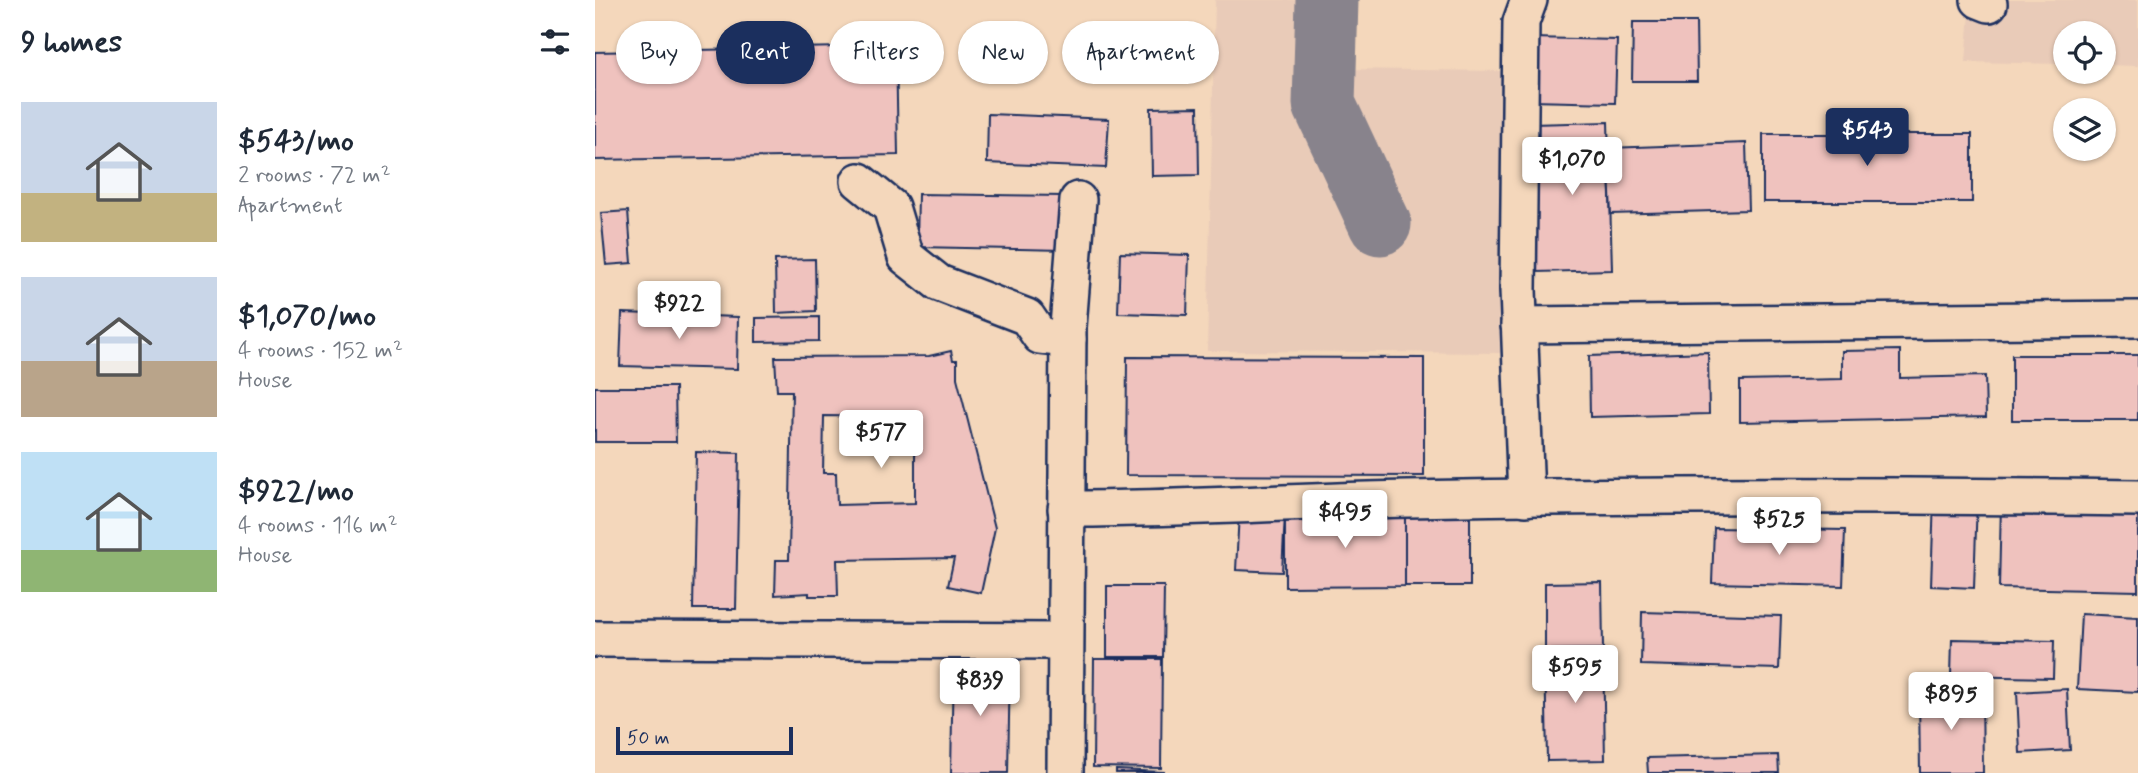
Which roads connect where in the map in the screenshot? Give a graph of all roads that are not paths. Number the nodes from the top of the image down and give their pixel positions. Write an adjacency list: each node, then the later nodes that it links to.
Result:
1 (1529, 0): 5 (lane)
2 (859, 181): 6 (lane)
3 (1078, 200): 6 (lane)
4 (2138, 319): 5 (lane)
5 (1519, 325): 7 (lane)
6 (1068, 339): 9 (lane)
7 (1527, 498): 8 (lane); 9 (lane)
8 (2138, 498)
9 (1066, 509): 11 (lane)
10 (595, 639): 11 (lane)
11 (1065, 641): 12 (lane)
12 (1065, 773)

